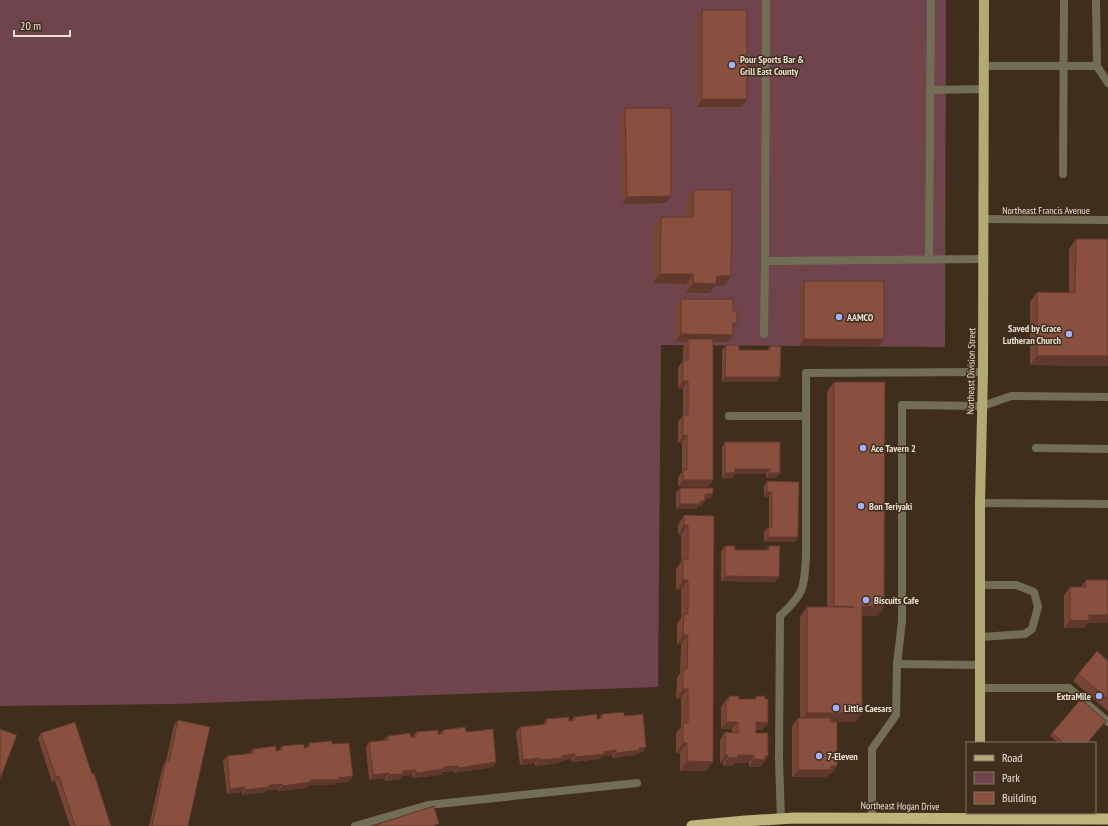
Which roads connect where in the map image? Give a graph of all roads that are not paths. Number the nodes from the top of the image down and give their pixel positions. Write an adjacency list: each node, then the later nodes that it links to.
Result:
1 (766, 0): 17 (lane)
2 (931, 0): 11 (lane)
3 (984, 0): 6 (main road, Northeast Division Street)
4 (1064, 0): 7 (lane)
5 (1096, 0): 8 (lane)
6 (984, 66): 7 (lane); 10 (main road, Northeast Division Street)
7 (1064, 66): 8 (lane); 12 (lane)
8 (1097, 66): 9 (lane)
9 (1108, 83)
10 (984, 89): 11 (lane); 13 (main road, Northeast Division Street)
11 (930, 90): 15 (lane)
12 (1064, 174)
13 (984, 219): 14 (lane, Northeast Francis Avenue); 16 (main road, Northeast Division Street)
14 (1108, 220)
15 (929, 259): 16 (lane); 17 (lane)
16 (984, 259): 19 (main road, Northeast Division Street)
17 (765, 261): 18 (lane)
18 (764, 334)
19 (983, 372): 21 (main road, Northeast Division Street); 23 (lane)
20 (1108, 397): 21 (lane)
21 (983, 406): 26 (main road, Northeast Division Street); 30 (lane)
22 (729, 416): 23 (lane)
23 (806, 416): 37 (lane)
24 (1036, 448): 25 (lane)
25 (1108, 449)
26 (980, 503): 27 (lane); 28 (main road, Northeast Division Street)
27 (1108, 504)
28 (980, 585): 29 (main road, Northeast Division Street); 29 (lane)
29 (980, 637): 31 (main road, Northeast Division Street)
30 (897, 664): 31 (lane); 36 (lane)
31 (980, 665): 32 (main road, Northeast Division Street)
32 (980, 688): 33 (lane); 34 (main road, Northeast Division Street)
33 (1108, 722)
34 (980, 742)
35 (637, 783): 40 (lane)
36 (872, 818): 37 (highway, Northeast Hogan Drive); 38 (highway, Northeast Hogan Drive)
37 (781, 819): 41 (highway, Northeast Hogan Drive)
38 (980, 819): 39 (highway, Northeast Hogan Drive)
39 (1108, 819)
40 (355, 826)
41 (692, 826)

